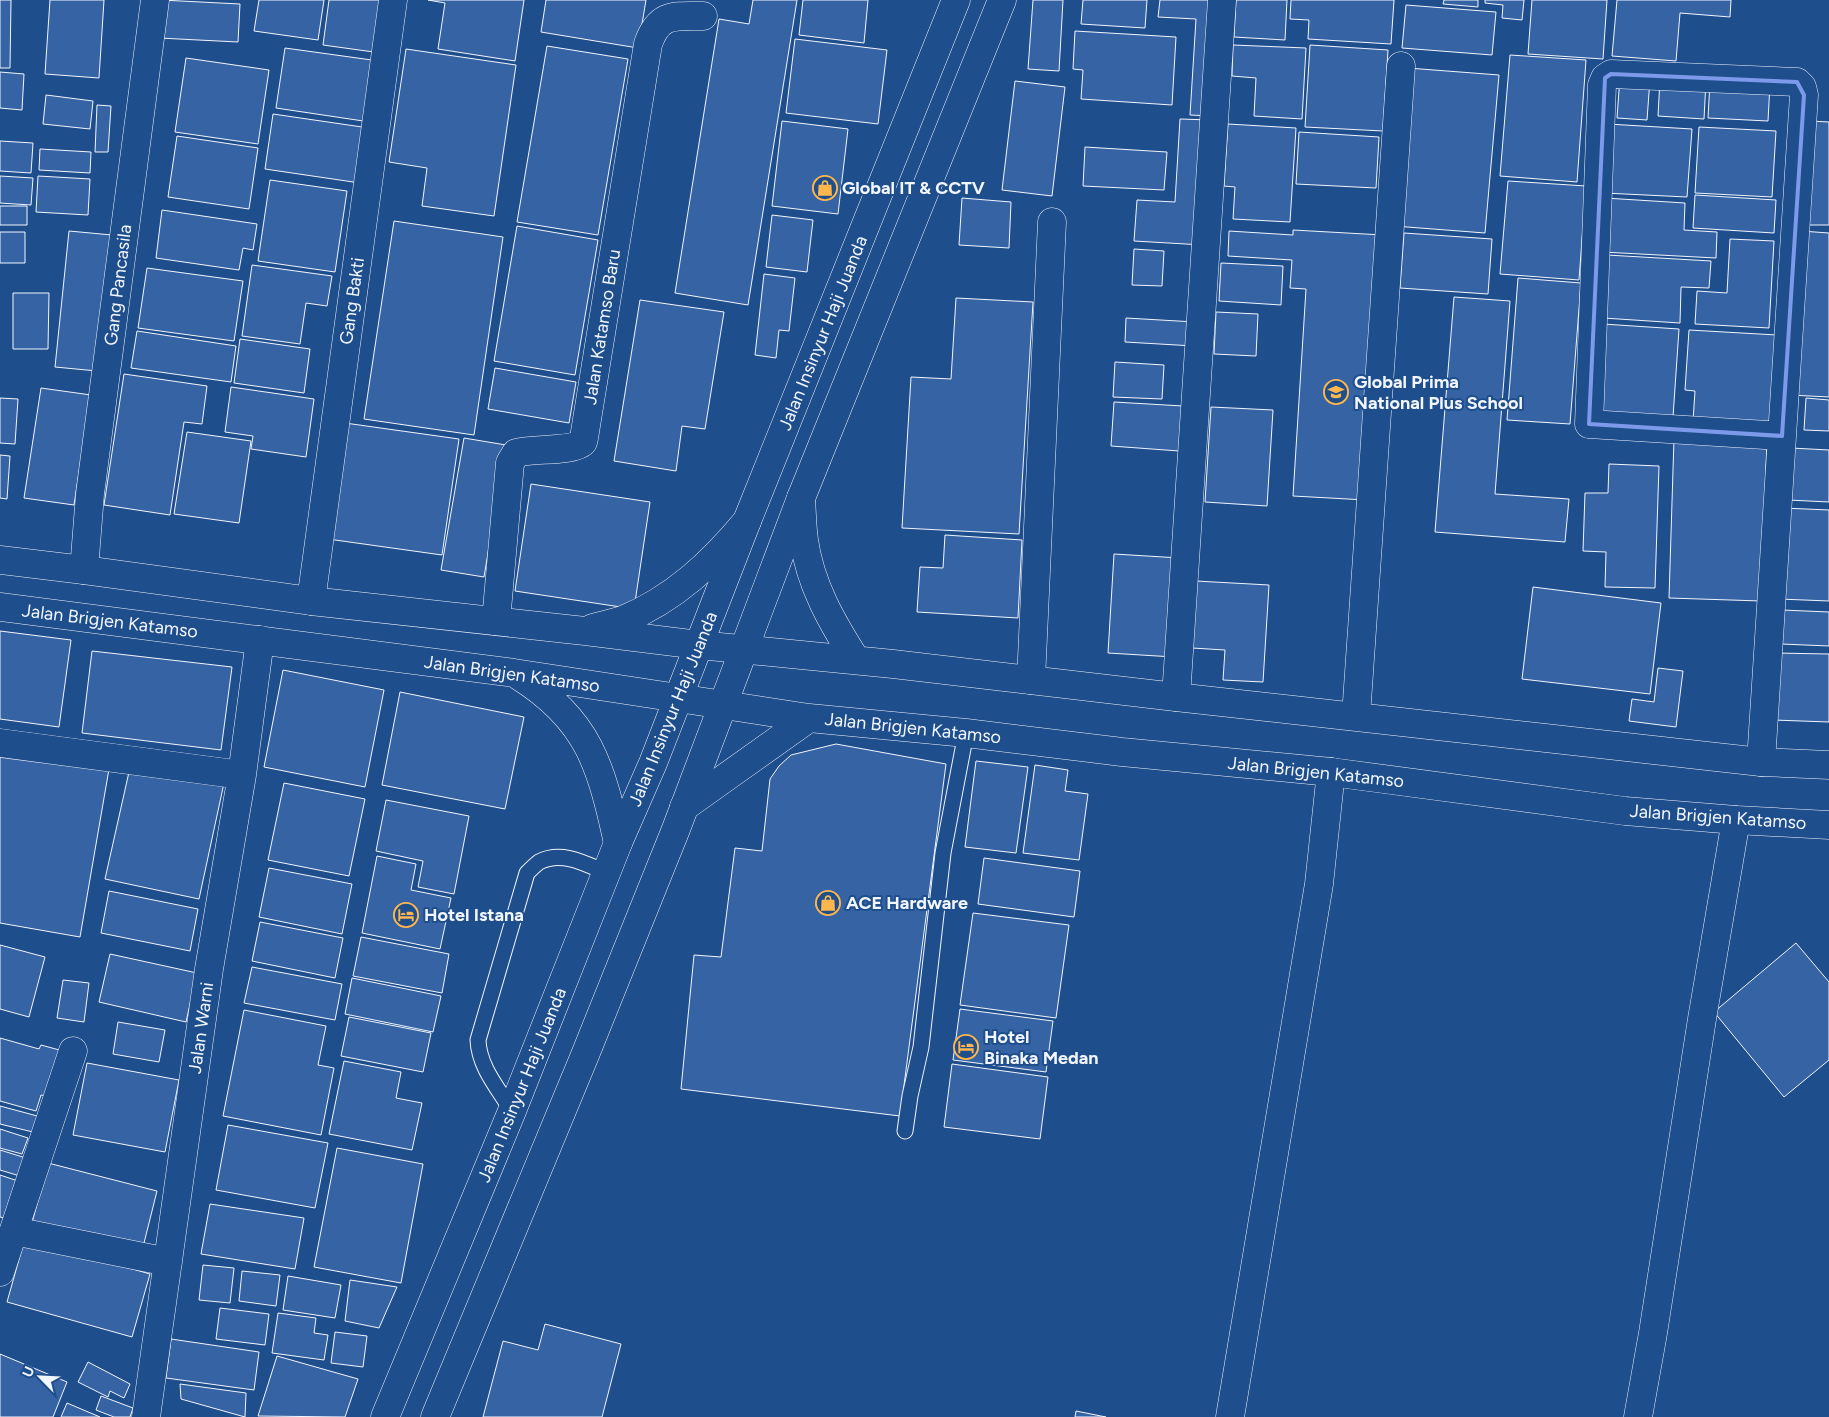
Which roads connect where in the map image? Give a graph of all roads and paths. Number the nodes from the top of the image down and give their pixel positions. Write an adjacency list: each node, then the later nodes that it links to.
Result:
1 (155, 0): 13 (street, Gang Pancasila)
2 (393, 0): 14 (street, Gang Bakti)
3 (956, 0): 11 (street, Jalan Insinyur Haji Juanda)
4 (1002, 0): 10 (street)
5 (1222, 0): 24 (street)
6 (703, 16): 16 (street, Jalan Katamso Baru)
7 (1401, 66): 27 (street)
8 (1052, 222): 23 (street)
9 (1782, 436): 9 (street); 31 (street)
10 (801, 498): 20 (street); 21 (street)
11 (747, 521): 17 (street); 19 (street, Jalan Insinyur Haji Juanda)
12 (0, 560): 13 (street)
13 (84, 570): 14 (street)
14 (311, 601): 16 (street)
15 (0, 607): 18 (street, Jalan Brigjen Katamso)
16 (496, 621): 17 (street)
17 (584, 630): 19 (street)
18 (260, 640): 22 (street, Jalan Brigjen Katamso); 34 (street, Jalan Warni)
19 (699, 645): 20 (street); 25 (street, Jalan Insinyur Haji Juanda)
20 (743, 649): 21 (street); 26 (street)
21 (856, 660): 23 (street)
22 (514, 673): 25 (street, Jalan Brigjen Katamso); 38 (street)
23 (1031, 680): 24 (street)
24 (1176, 698): 27 (street)
25 (678, 699): 26 (street, Jalan Brigjen Katamso); 38 (street, Jalan Insinyur Haji Juanda)
26 (722, 705): 28 (street, Jalan Brigjen Katamso); 35 (street)
27 (1356, 716): 31 (street)
28 (809, 718): 29 (street, Jalan Brigjen Katamso); 35 (street)
29 (966, 733): 33 (street, Jalan Brigjen Katamso); 42 (lane)
30 (0, 743): 34 (street)
31 (1761, 762): 32 (street)
32 (1829, 765)
33 (1331, 772): 36 (street, Jalan Brigjen Katamso); 49 (street)
34 (242, 775): 44 (street, Jalan Warni)
35 (684, 807): 48 (street)
36 (1736, 820): 37 (street, Jalan Brigjen Katamso); 50 (street)
37 (1829, 825)
38 (618, 843): 39 (street, Jalan Insinyur Haji Juanda)
39 (607, 873): 41 (street, Jalan Insinyur Haji Juanda); 41 (lane)
40 (73, 1051): 43 (street)
41 (512, 1111): 47 (street, Jalan Insinyur Haji Juanda)
42 (905, 1131)
43 (14, 1230): 44 (street); 45 (street)
44 (168, 1262): 46 (street, Jalan Warni)
45 (0, 1272)
46 (149, 1416)
47 (385, 1417)
48 (436, 1417)
49 (1230, 1417)
50 (1638, 1417)

